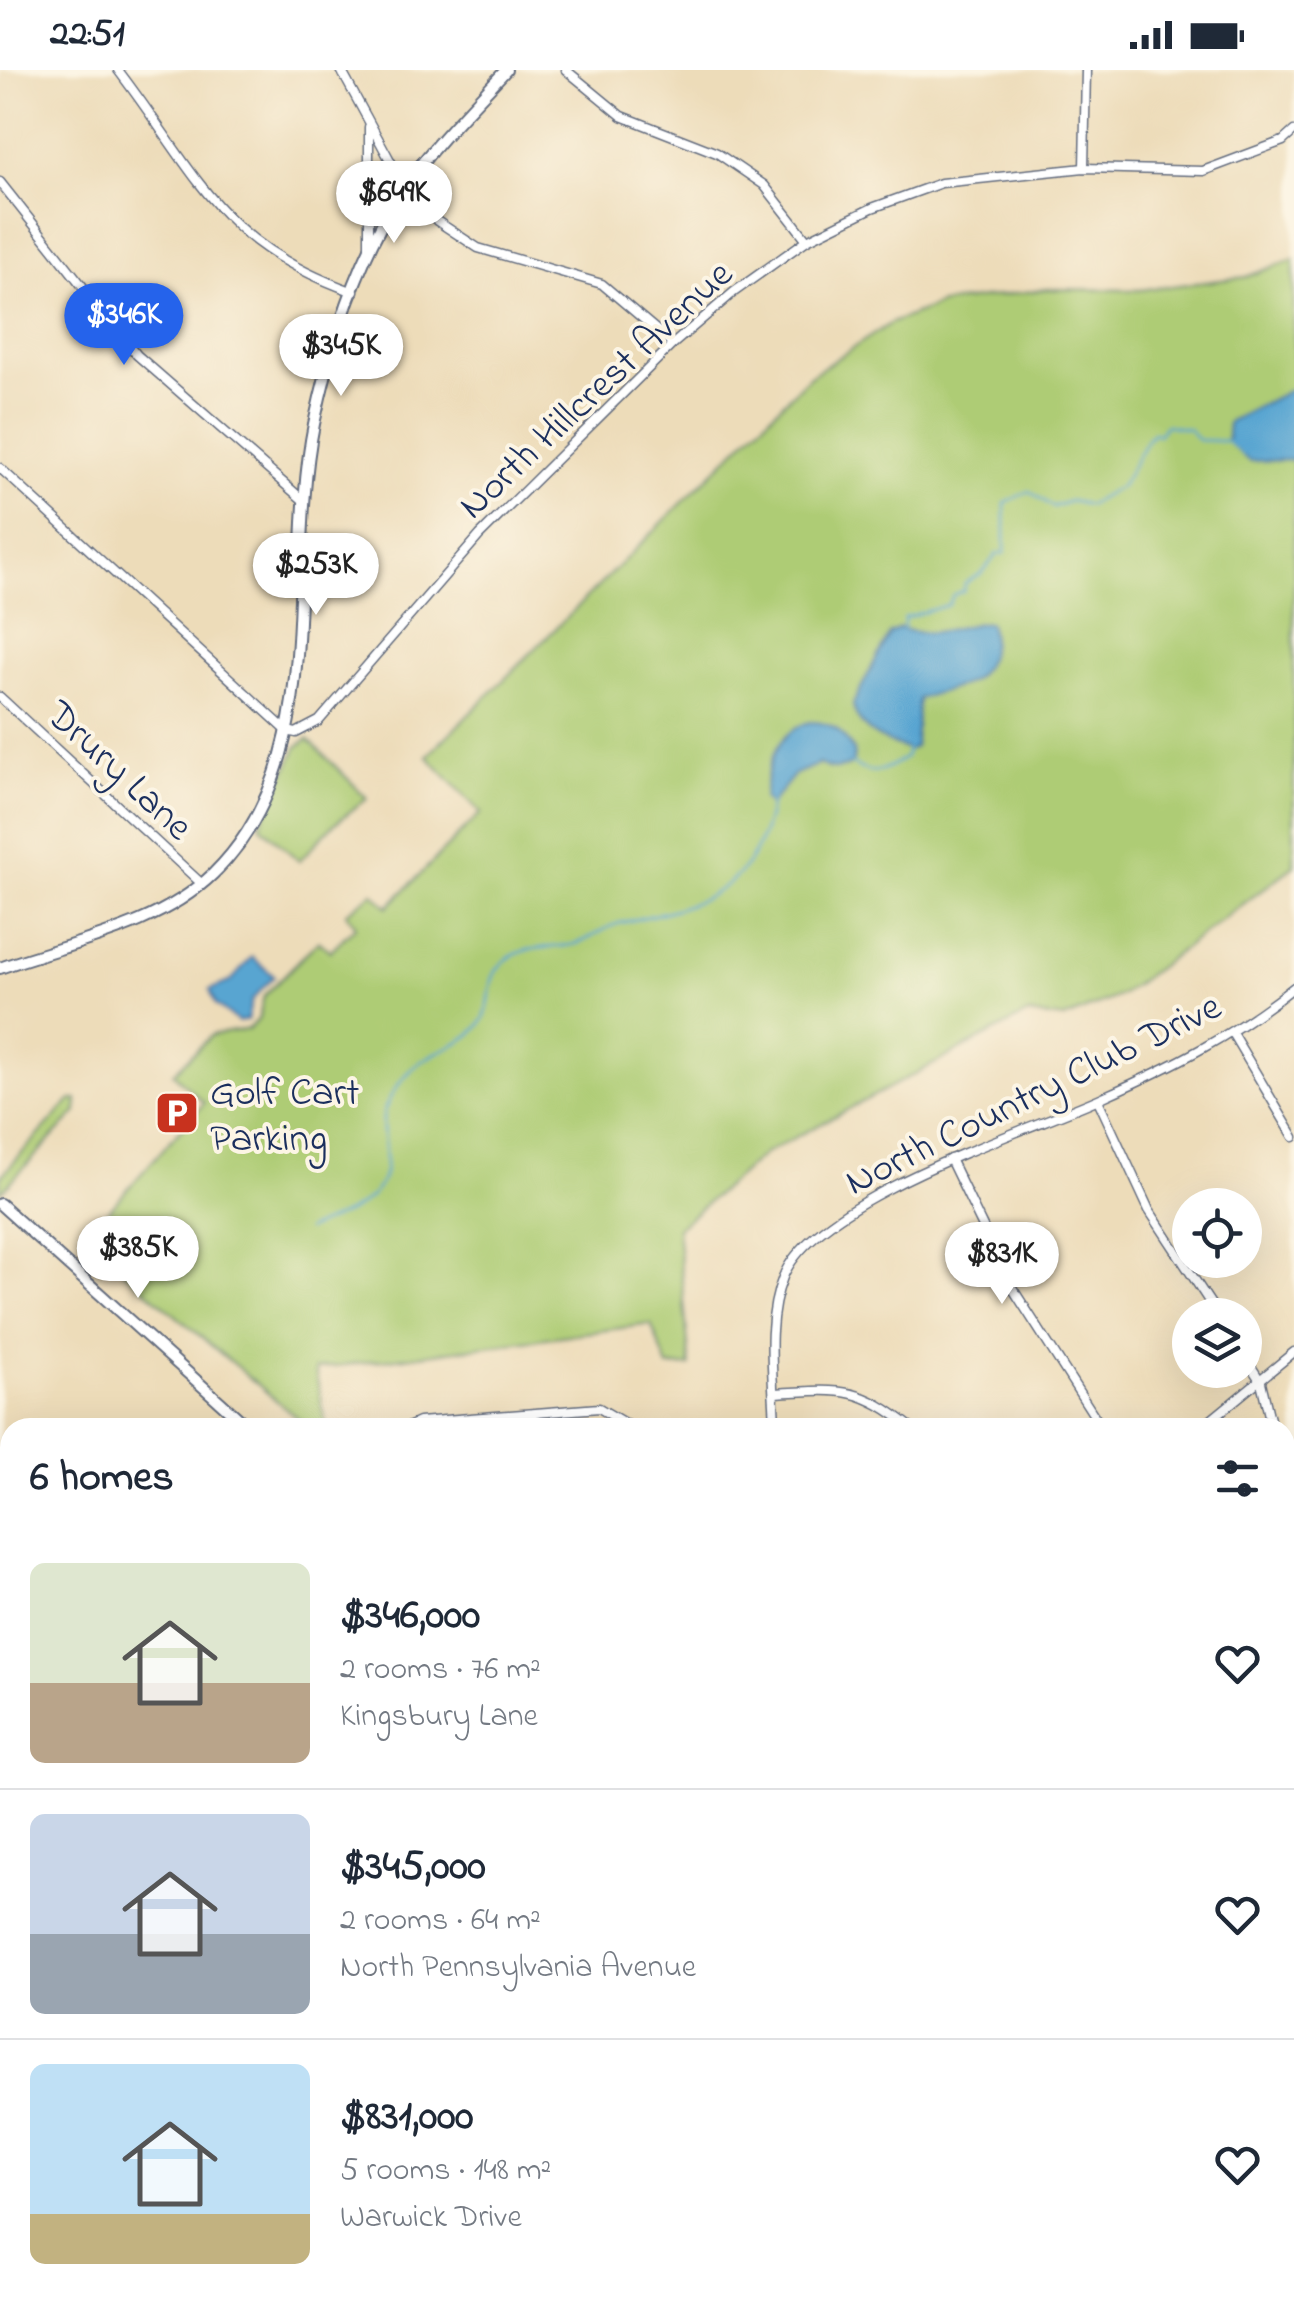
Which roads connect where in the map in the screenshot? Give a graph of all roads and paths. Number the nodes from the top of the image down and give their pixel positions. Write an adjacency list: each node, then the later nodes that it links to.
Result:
1 (118, 70): 13 (street)
2 (342, 70): 6 (street)
3 (506, 70): 10 (street)
4 (566, 70): 11 (street)
5 (1086, 70): 8 (street)
6 (369, 123): 10 (street); 12 (street)
7 (1294, 131): 8 (street, North Hillcrest Avenue)
8 (1084, 168): 11 (street, North Hillcrest Avenue)
9 (0, 182): 16 (street)
10 (406, 186): 12 (street); 14 (street)
11 (807, 240): 14 (street, North Hillcrest Avenue)
12 (370, 250): 13 (street)
13 (354, 292): 16 (street)
14 (674, 344): 18 (street, North Hillcrest Avenue)
15 (0, 468): 18 (street)
16 (303, 500): 18 (street)
17 (0, 698): 19 (street, Drury Lane)
18 (287, 731): 19 (street)
19 (202, 884): 20 (street)
20 (0, 968)
21 (1294, 987): 22 (street, North Country Club Drive)
22 (1232, 1033): 23 (street, North Country Club Drive); 24 (street)
23 (1098, 1100): 25 (street, North Country Club Drive); 27 (street)
24 (1294, 1136)
25 (950, 1159): 32 (street, North Country Club Drive); 38 (street)
26 (0, 1204): 33 (street)
27 (1207, 1298)
28 (1294, 1352): 29 (street)
29 (1262, 1381)
30 (1262, 1386): 40 (street)
31 (1253, 1388): 39 (street)
32 (775, 1393): 36 (street, North Country Club Drive); 37 (street)
33 (238, 1418)
34 (496, 1418): 35 (street)
35 (616, 1418)
36 (775, 1418)
37 (900, 1418)
38 (1096, 1418)
39 (1215, 1418)
40 (1270, 1418)

